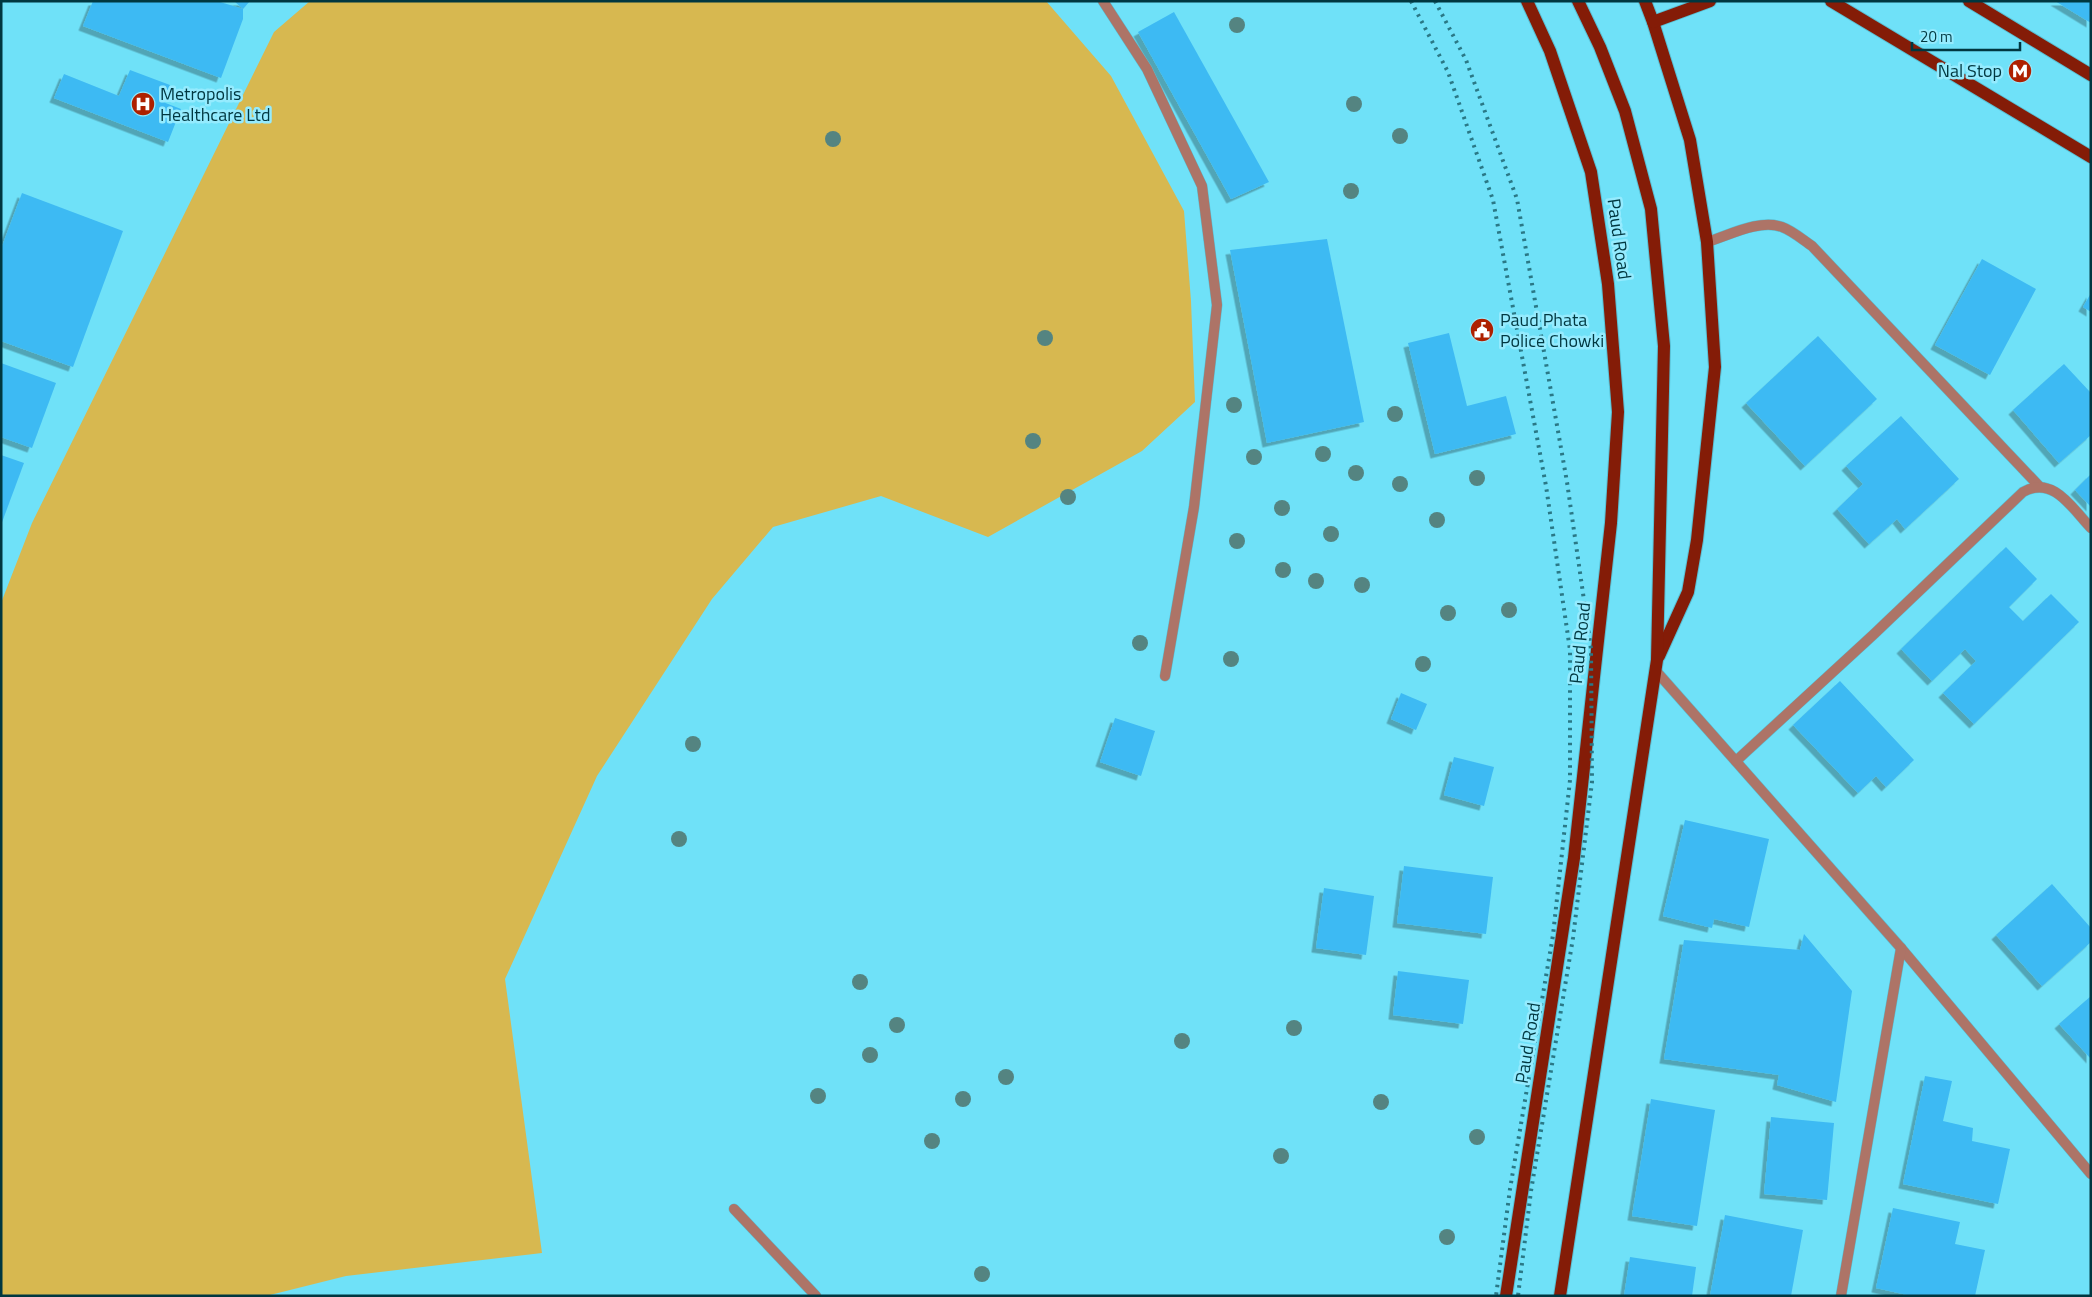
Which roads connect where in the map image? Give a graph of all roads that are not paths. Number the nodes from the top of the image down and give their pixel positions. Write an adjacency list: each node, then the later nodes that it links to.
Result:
1 (1103, 1): 15 (street)
2 (1527, 1): 21 (main road, Paud Road)
3 (1578, 1): 14 (main road)
4 (1644, 1): 8 (main road)
5 (1710, 1): 8 (main road)
6 (1831, 1): 10 (main road)
7 (1969, 1): 9 (main road)
8 (1653, 22): 11 (main road)
9 (2091, 75)
10 (2091, 157)
11 (1707, 242): 12 (street); 14 (main road)
12 (2039, 486): 13 (street); 16 (street)
13 (2091, 528)
14 (1656, 665): 16 (street); 22 (main road)
15 (1165, 676)
16 (1736, 761): 17 (street)
17 (1901, 948): 18 (street); 23 (street)
18 (2091, 1174)
19 (734, 1209): 20 (street)
20 (816, 1296)
21 (1506, 1296)
22 (1560, 1296)
23 (1841, 1296)

